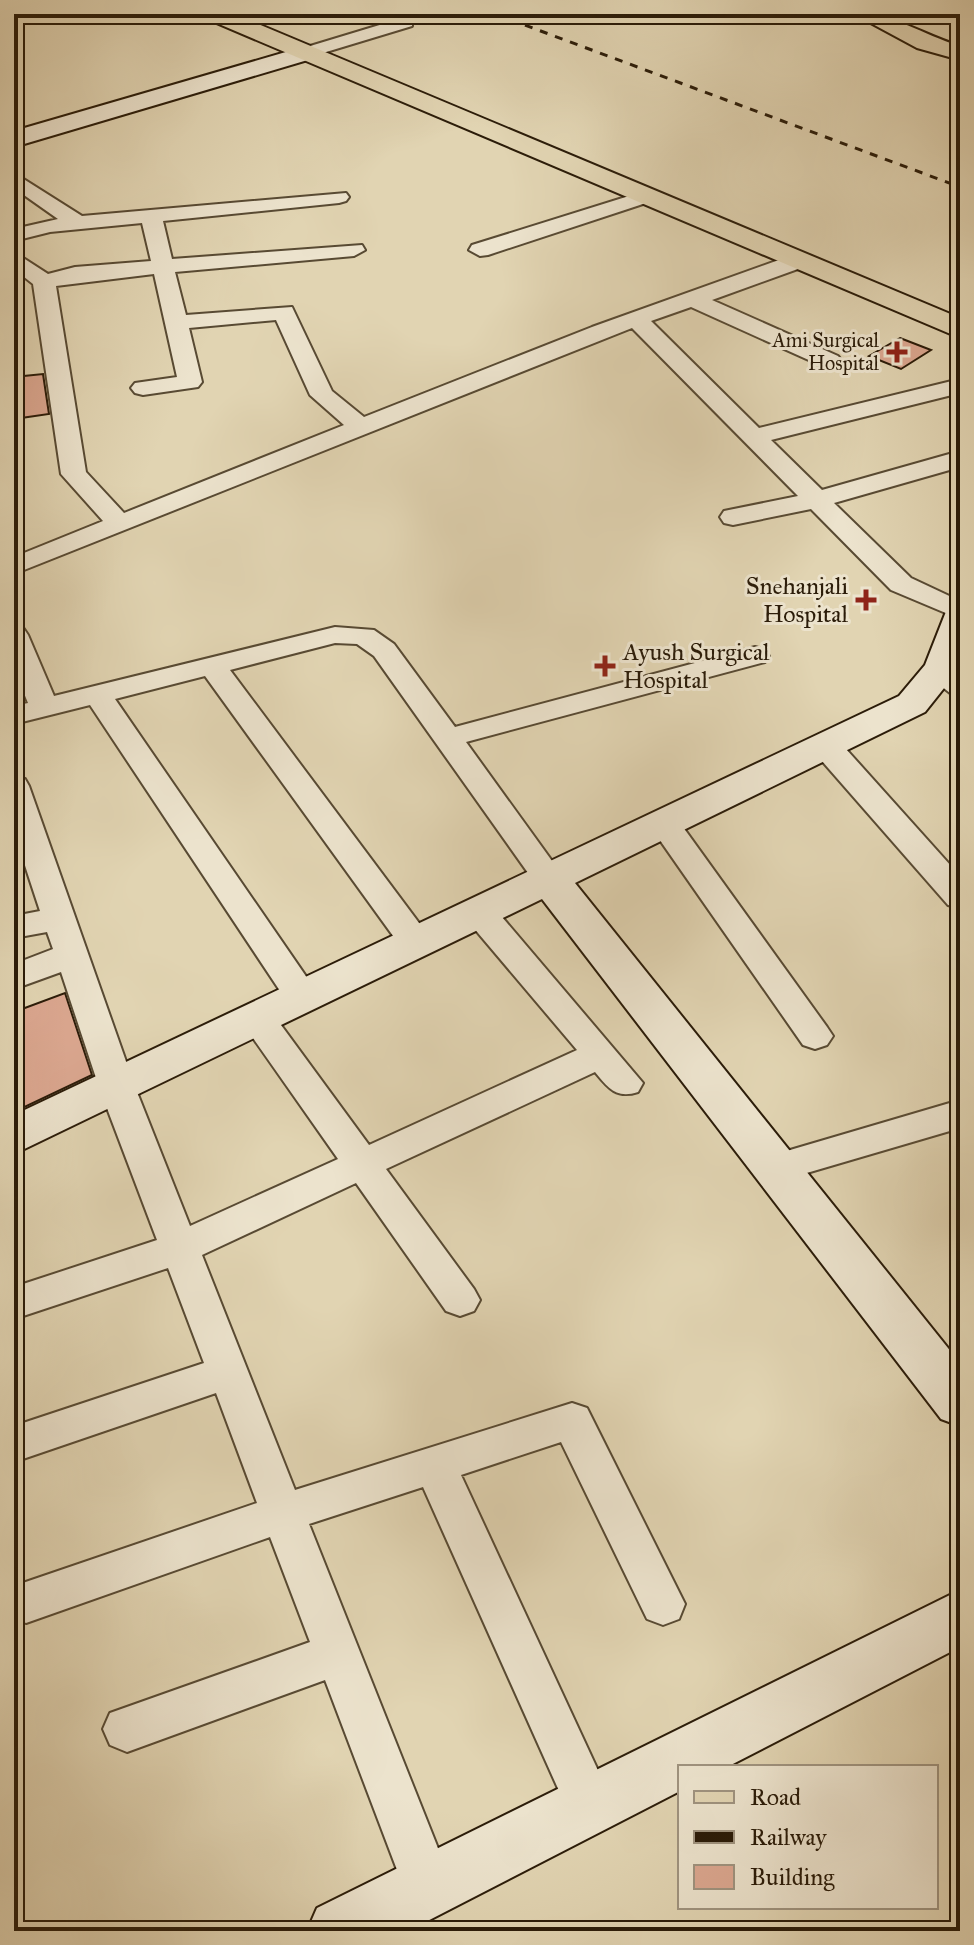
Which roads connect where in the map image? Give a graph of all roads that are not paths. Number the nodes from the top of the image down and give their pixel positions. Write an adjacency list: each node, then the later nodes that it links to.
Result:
1 (215, 14): 5 (main road)
2 (865, 14): 4 (main road)
3 (406, 22): 5 (street)
4 (960, 53)
5 (303, 54): 6 (street); 9 (main road)
6 (14, 139)
7 (14, 179): 11 (street)
8 (339, 197): 10 (street)
9 (645, 197): 14 (street); 16 (main road)
10 (151, 215): 11 (street); 17 (street)
11 (78, 223): 12 (street)
12 (14, 235)
13 (354, 250): 17 (street)
14 (480, 250)
15 (14, 258): 18 (street)
16 (798, 261): 19 (street); 22 (main road)
17 (163, 266): 18 (street); 21 (street)
18 (44, 282): 31 (street)
19 (692, 299): 20 (street); 23 (street)
20 (636, 319): 26 (street); 27 (street)
21 (176, 323): 25 (street); 26 (street)
22 (960, 329)
23 (830, 361)
24 (960, 386): 27 (street)
25 (143, 388)
26 (361, 427): 31 (street)
27 (754, 437): 29 (street)
28 (960, 459): 29 (street)
29 (816, 500): 30 (street); 34 (street)
30 (733, 517)
31 (120, 524): 32 (street)
32 (14, 566)
33 (14, 635): 38 (street)
34 (956, 647): 41 (street)
35 (755, 656): 40 (street)
36 (212, 666): 37 (street); 40 (street); 50 (street)
37 (97, 694): 38 (street); 53 (street)
38 (44, 707): 39 (street)
39 (14, 715)
40 (447, 738): 45 (street)
41 (826, 746): 43 (street); 46 (street)
42 (14, 786): 44 (street)
43 (664, 823): 45 (street); 55 (street)
44 (22, 832): 48 (street)
45 (549, 879): 47 (street); 62 (street)
46 (960, 897)
47 (479, 912): 50 (street); 56 (street)
48 (59, 918): 49 (street); 51 (street)
49 (14, 927)
50 (416, 943): 53 (street)
51 (72, 955): 52 (street); 58 (street)
52 (14, 977)
53 (302, 997): 54 (street)
54 (258, 1019): 58 (street); 61 (street)
55 (815, 1036)
56 (601, 1054): 57 (street); 61 (street)
57 (625, 1083)
58 (117, 1087): 60 (street); 63 (street)
59 (960, 1114): 62 (street)
60 (14, 1136)
61 (363, 1166): 63 (street); 64 (street)
62 (776, 1168): 66 (street)
63 (180, 1248): 65 (street); 67 (street)
64 (460, 1300)
65 (14, 1303)
66 (945, 1361): 68 (street)
67 (228, 1372): 69 (street); 71 (street)
68 (960, 1403)
69 (14, 1444)
70 (435, 1465): 71 (street); 73 (street); 77 (street)
71 (283, 1513): 72 (street); 75 (street)
72 (26, 1602)
73 (663, 1604)
74 (960, 1617): 77 (street)
75 (337, 1654): 76 (street); 78 (street)
76 (127, 1729)
77 (590, 1805): 78 (street)
78 (428, 1886): 79 (street)
79 (340, 1931)

